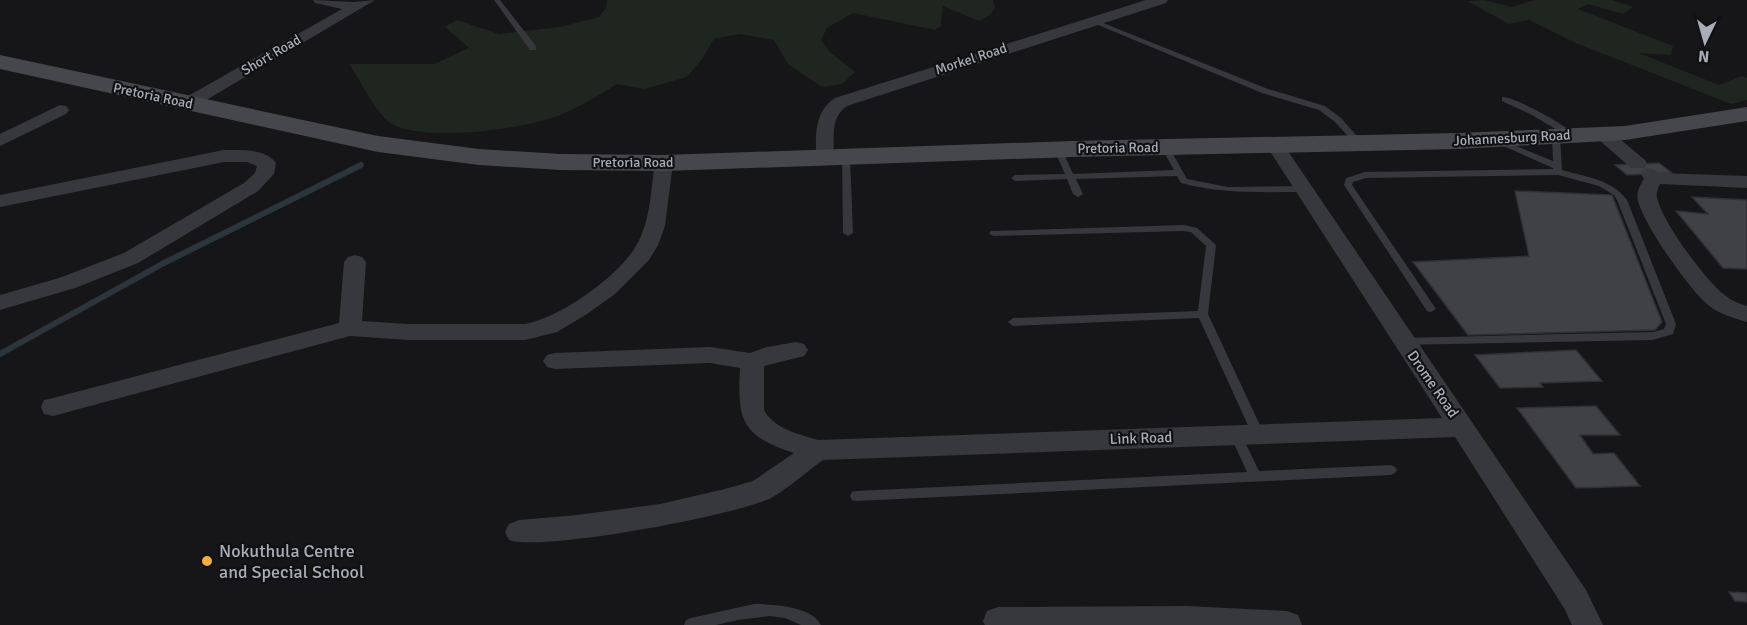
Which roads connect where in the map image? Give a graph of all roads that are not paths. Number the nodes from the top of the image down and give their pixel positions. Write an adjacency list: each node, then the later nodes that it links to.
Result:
1 (320, 0): 4 (street)
2 (497, 0): 6 (lane)
3 (1161, 0): 5 (street, Morkel Road)
4 (362, 3): 9 (street, Short Road)
5 (1093, 21): 16 (lane); 20 (street, Morkel Road)
6 (533, 48)
7 (0, 62): 9 (main road, Pretoria Road)
8 (1505, 99): 13 (lane)
9 (187, 104): 21 (main road, Pretoria Road)
10 (60, 110): 15 (street)
11 (1747, 114): 12 (main road, Johannesburg Road)
12 (1603, 134): 13 (main road, Johannesburg Road); 24 (street)
13 (1564, 136): 14 (main road, Johannesburg Road); 22 (lane)
14 (1491, 139): 16 (main road, Johannesburg Road); 22 (lane)
15 (0, 141)
16 (1359, 144): 17 (main road, Johannesburg Road)
17 (1275, 145): 18 (main road, Pretoria Road); 30 (street, Drome Road)
18 (1164, 147): 19 (main road, Pretoria Road); 25 (lane)
19 (1058, 149): 20 (main road, Pretoria Road); 26 (lane)
20 (836, 157): 21 (main road, Pretoria Road); 33 (lane)
21 (664, 163): 41 (street)
22 (1558, 169): 23 (lane); 42 (lane)
23 (1479, 172): 29 (lane); 37 (lane)
24 (1647, 172): 28 (street); 39 (street)
25 (1178, 173): 26 (lane); 30 (lane)
26 (1071, 176): 27 (lane); 31 (lane)
27 (1015, 178)
28 (1747, 182)
29 (1487, 183)
30 (1303, 189): 42 (street, Drome Road)
31 (1078, 194)
32 (0, 201): 36 (street)
33 (848, 233)
34 (994, 233): 38 (lane)
35 (355, 262): 41 (street)
36 (0, 303)
37 (1431, 309)
38 (1203, 314): 40 (lane); 48 (lane)
39 (1747, 314)
40 (1013, 322)
41 (351, 328): 46 (street)
42 (1404, 342): 47 (street, Drome Road)
43 (796, 350): 45 (street)
44 (555, 361): 45 (street)
45 (752, 362): 49 (street)
46 (53, 407)
47 (1463, 427): 48 (street, Link Road); 58 (street, Drome Road)
48 (1247, 435): 49 (street, Link Road); 51 (lane)
49 (818, 450): 53 (street)
50 (1391, 470): 51 (lane)
51 (1255, 476): 52 (lane)
52 (856, 496)
53 (519, 532)
54 (998, 621): 57 (street)
55 (691, 625): 56 (lane)
56 (814, 625)
57 (1287, 625)
58 (1588, 625)

